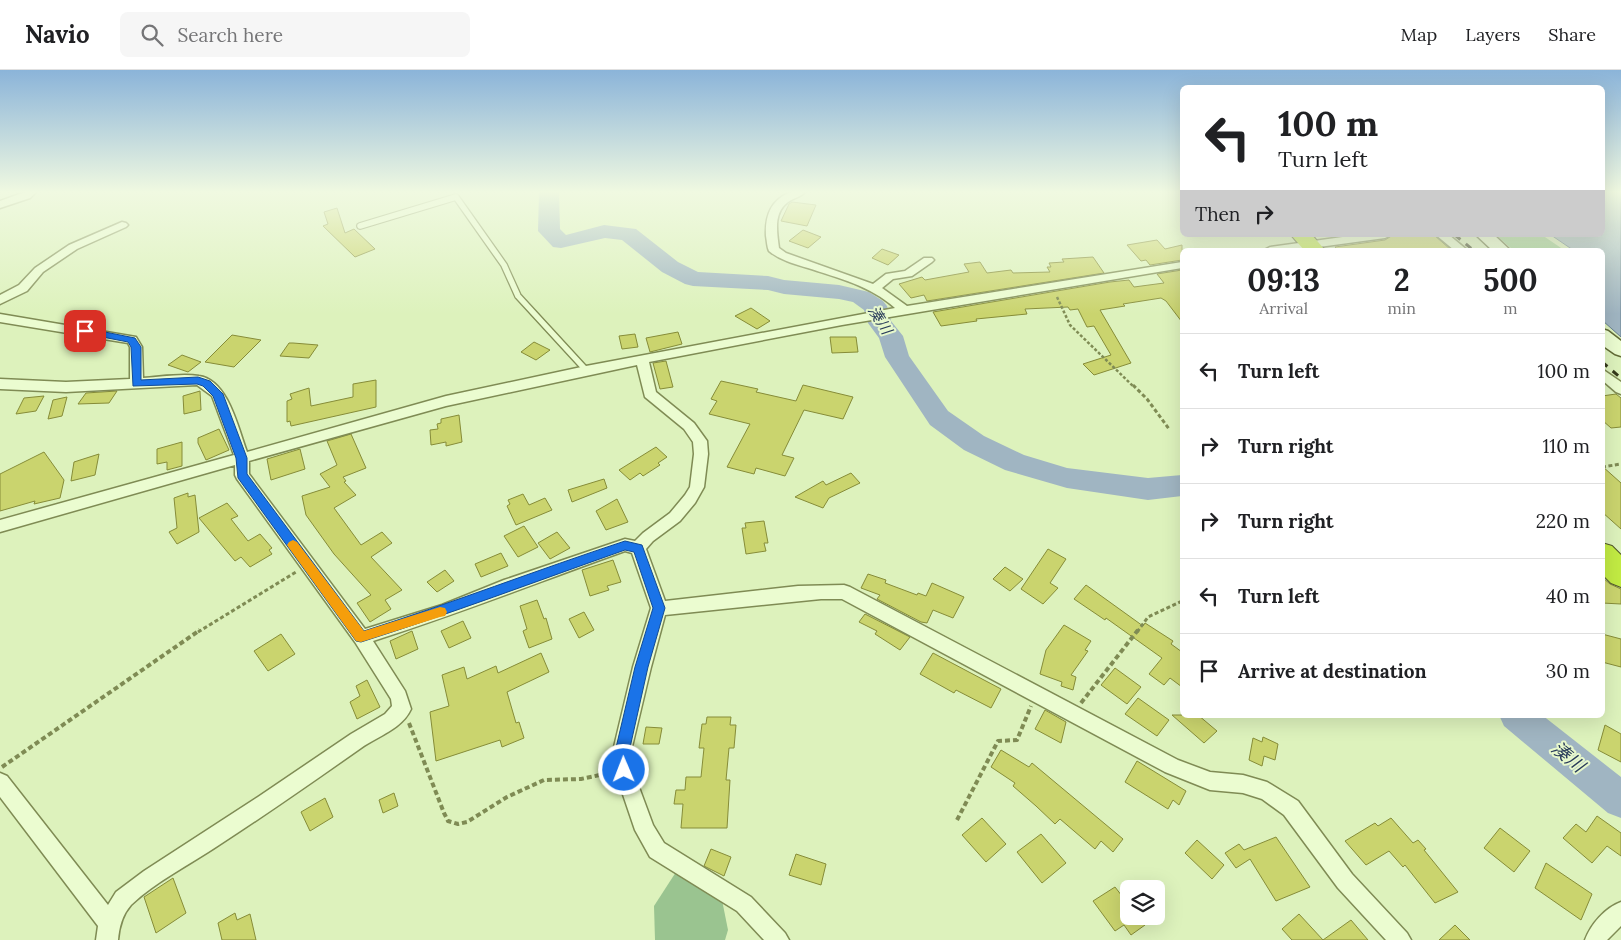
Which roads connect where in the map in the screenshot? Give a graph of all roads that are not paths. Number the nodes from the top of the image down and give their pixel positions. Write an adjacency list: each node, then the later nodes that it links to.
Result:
1 (103, 233): 14 (street)
2 (481, 233): 20 (lane)
3 (772, 233): 13 (street)
4 (1366, 237): 7 (street)
5 (1444, 237): 9 (street)
6 (1486, 237): 10 (street)
7 (1309, 243): 8 (street)
8 (1281, 248)
9 (1458, 248)
10 (1500, 248)
11 (928, 260): 13 (street)
12 (1180, 265): 15 (street)
13 (874, 288): 15 (street)
14 (0, 300)
15 (901, 312): 19 (street)
16 (0, 318): 23 (street)
17 (1605, 337): 18 (street)
18 (1621, 350)
19 (642, 360): 20 (street); 27 (street)
20 (586, 370): 25 (street)
21 (1605, 376): 24 (street)
22 (0, 384): 23 (street)
23 (136, 384): 25 (street)
24 (1621, 389)
25 (242, 458): 26 (street); 31 (street)
26 (0, 526)
27 (638, 548): 30 (street); 31 (street)
28 (1605, 557): 29 (highway)
29 (1621, 575)
30 (659, 608): 35 (street); 36 (street)
31 (361, 637): 34 (street)
32 (0, 782): 34 (street)
33 (1621, 912): 37 (street)
34 (108, 932)
35 (778, 940)
36 (1400, 940)
37 (1596, 940)

